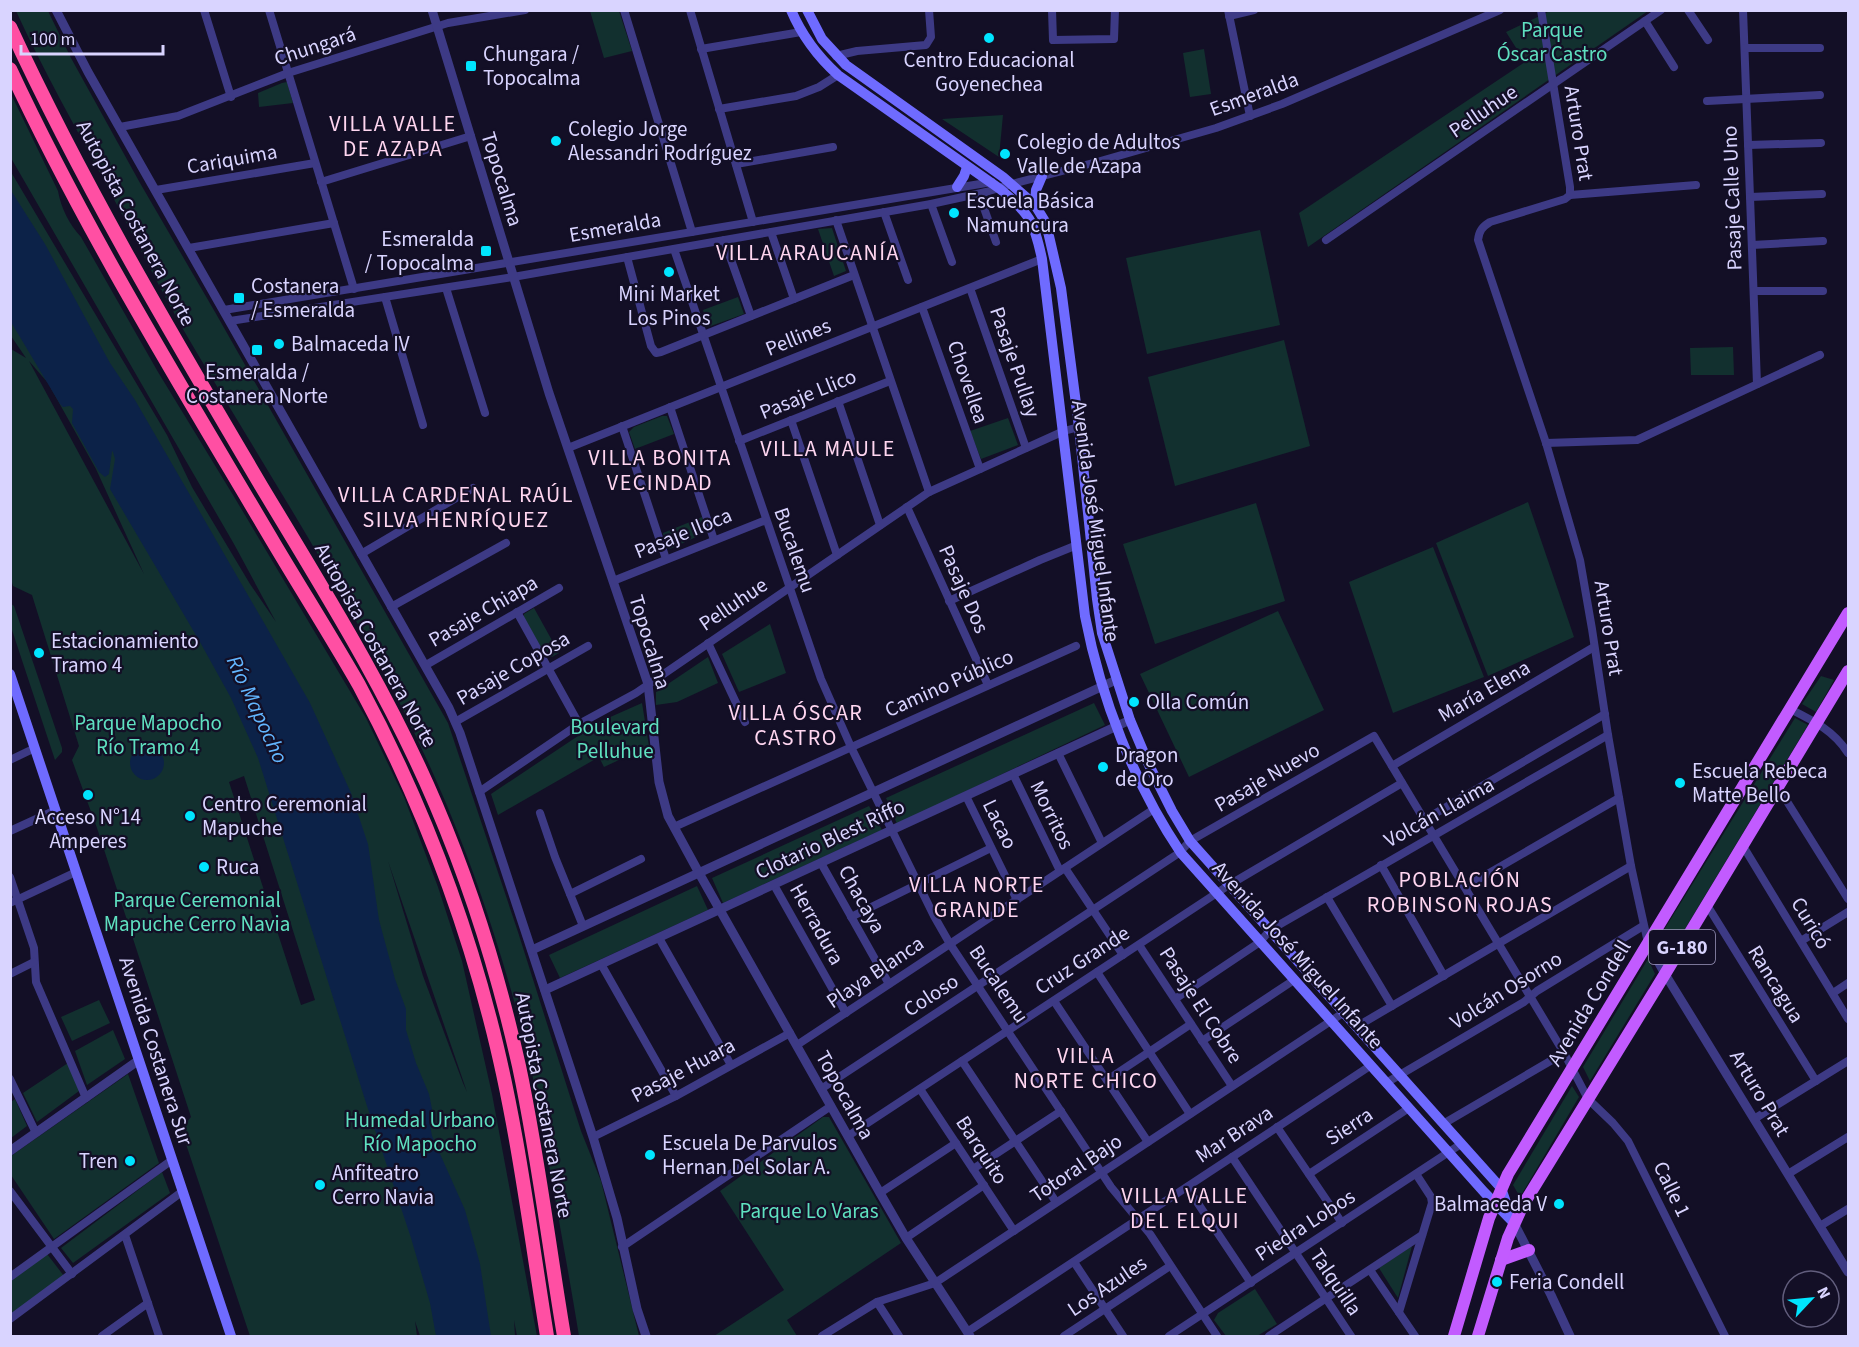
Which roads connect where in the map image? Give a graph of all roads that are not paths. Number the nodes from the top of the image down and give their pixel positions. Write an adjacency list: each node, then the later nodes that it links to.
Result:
1 (56, 10): 40 (street)
2 (204, 10): 35 (street)
3 (269, 10): 31 (street)
4 (432, 10): 22 (street, Topocalma)
5 (525, 10): 22 (street, Chungará)
6 (624, 10): 66 (street)
7 (690, 10): 27 (street)
8 (791, 10): 23 (main road, Avenida José Miguel Infante)
9 (807, 10): 28 (main road, Avenida José Miguel Infante)
10 (929, 10): 28 (street)
11 (1052, 10): 12 (street)
12 (1114, 10)
13 (1254, 10): 19 (street)
14 (1500, 10): 39 (street, Esmeralda)
15 (1541, 10): 33 (street, Arturo Prat)
16 (1661, 10): 20 (street, Pelluhue)
17 (1688, 10): 24 (street)
18 (1743, 10): 25 (street, Pasaje Calle Uno)
19 (1229, 13): 39 (street)
20 (1645, 21): 29 (street); 33 (street, Pelluhue)
21 (10, 27): 326 (highway, Autopista Costanera Norte)
22 (437, 27): 31 (street, Chungará); 41 (street, Topocalma)
23 (801, 32): 27 (street); 32 (main road, Avenida José Miguel Infante)
24 (1708, 40)
25 (1745, 48): 26 (street); 36 (street, Pasaje Calle Uno)
26 (1820, 48)
27 (701, 49): 38 (street)
28 (836, 56): 51 (main road, Avenida José Miguel Infante)
29 (1674, 67)
30 (10, 69): 325 (highway, Autopista Costanera Norte)
31 (288, 74): 35 (street, Chungará); 45 (street)
32 (838, 75): 38 (street); 47 (main road, Avenida José Miguel Infante)
33 (1553, 85): 58 (street, Arturo Prat); 69 (street, Pelluhue)
34 (1820, 95): 36 (street)
35 (231, 97): 40 (street, Chungará)
36 (1747, 99): 37 (street); 43 (street, Pasaje Calle Uno)
37 (1707, 101)
38 (719, 109): 46 (street)
39 (1250, 116): 48 (street, Esmeralda)
40 (120, 127): 55 (street)
41 (471, 136): 50 (street); 78 (street, Topocalma)
42 (1821, 143): 43 (street)
43 (1748, 145): 59 (street, Pasaje Calle Uno)
44 (833, 147): 46 (street)
45 (315, 163): 50 (street); 55 (street, Cariquima)
46 (736, 164): 64 (street)
47 (966, 166): 49 (main road, Avenida José Miguel Infante); 53 (main road)
48 (1042, 176): 51 (street, Esmeralda); 61 (main road)
49 (988, 181): 51 (street, Esmeralda); 53 (street, Esmeralda); 54 (main road, Avenida José Miguel Infante)
50 (321, 182): 65 (street)
51 (1011, 184): 54 (street, Esmeralda); 61 (main road, Avenida José Miguel Infante)
52 (1696, 184): 58 (street)
53 (957, 187): 64 (street, Esmeralda)
54 (1000, 189): 56 (street, Esmeralda); 76 (main road, Avenida José Miguel Infante)
55 (156, 190): 73 (street)
56 (979, 194): 60 (street, Esmeralda); 71 (street)
57 (1822, 194): 59 (street)
58 (1570, 195): 108 (street, Arturo Prat)
59 (1750, 197): 72 (street, Pasaje Calle Uno)
60 (931, 204): 62 (street, Esmeralda); 77 (street)
61 (1035, 204): 105 (main road, Avenida José Miguel Infante)
62 (884, 212): 63 (street, Esmeralda); 81 (street)
63 (836, 220): 67 (street, Esmeralda); 79 (street)
64 (753, 222): 66 (street, Esmeralda)
65 (334, 223): 73 (street); 84 (street)
66 (692, 232): 78 (street, Esmeralda)
67 (771, 232): 68 (street, Esmeralda); 88 (street)
68 (724, 240): 74 (street, Esmeralda); 91 (street)
69 (1326, 240)
70 (1822, 241): 72 (street)
71 (996, 242)
72 (1752, 245): 85 (street, Pasaje Calle Uno)
73 (189, 248): 90 (street)
74 (674, 249): 75 (street, Esmeralda); 94 (street, Bucalemu)
75 (627, 257): 80 (street, Esmeralda); 94 (street)
76 (1041, 259): 83 (street, Pellines); 106 (main road, Avenida José Miguel Infante)
77 (952, 262)
78 (510, 264): 80 (street, Topocalma); 84 (street, Esmeralda)
79 (854, 275): 88 (street); 93 (street)
80 (513, 277): 82 (street, Esmeralda); 109 (street, Topocalma)
81 (908, 280)
82 (446, 288): 87 (street, Esmeralda); 101 (street)
83 (970, 288): 89 (street, Pellines); 110 (street, Pasaje Pullay)
84 (354, 289): 90 (street, Esmeralda)
85 (1754, 291): 86 (street); 97 (street, Pasaje Calle Uno)
86 (1823, 291)
87 (385, 297): 92 (street, Esmeralda); 103 (street)
88 (794, 299): 91 (street)
89 (922, 307): 93 (street, Pellines); 111 (street, Chovellea)
90 (224, 310): 92 (street)
91 (751, 316): 94 (street)
92 (230, 321): 120 (street)
93 (871, 327): 96 (street); 98 (street, Pellines)
94 (704, 335): 98 (street, Bucalemu)
95 (1820, 355): 97 (street)
96 (890, 381): 99 (street, Pasaje Llico); 113 (street)
97 (1757, 384): 108 (street)
98 (721, 387): 100 (street, Pellines); 107 (street, Bucalemu)
99 (838, 401): 102 (street, Pasaje Llico); 116 (street)
100 (670, 407): 104 (street, Pellines); 117 (street)
101 (485, 413)
102 (791, 420): 107 (street, Pasaje Llico); 121 (street)
103 (423, 425)
104 (622, 426): 109 (street, Pellines); 122 (street)
105 (1079, 427): 106 (street, Pelluhue); 138 (main road, Avenida José Miguel Infante)
106 (1064, 431): 110 (street, Pelluhue); 119 (main road, Avenida José Miguel Infante)
107 (740, 441): 115 (street, Bucalemu)
108 (1546, 443): 133 (street, Arturo Prat)
109 (567, 448): 123 (street, Topocalma)
110 (1026, 448): 111 (street, Pelluhue)
111 (980, 469): 113 (street, Pelluhue)
112 (473, 488): 120 (street)
113 (929, 492): 114 (street, Pelluhue)
114 (907, 507): 116 (street, Pelluhue); 126 (street, Pasaje Dos)
115 (766, 520): 117 (street, Pasaje Iloca); 124 (street, Bucalemu)
116 (880, 525): 121 (street, Pelluhue)
117 (714, 540): 122 (street, Pasaje Iloca)
118 (506, 543): 127 (street)
119 (1077, 544): 126 (street); 141 (main road, Avenida José Miguel Infante)
120 (361, 554): 127 (street)
121 (837, 555): 124 (street, Pelluhue)
122 (666, 560): 123 (street, Pasaje Iloca)
123 (612, 581): 139 (street, Topocalma)
124 (789, 587): 130 (street, Pelluhue); 152 (street, Bucalemu)
125 (559, 588): 128 (street, Pasaje Chiapa)
126 (950, 601): 140 (street, Pasaje Dos)
127 (391, 608): 134 (street)
128 (517, 612): 134 (street, Pasaje Chiapa); 135 (street)
129 (1848, 613): 142 (main road, Avenida Condell / G-180)
130 (708, 643): 139 (street, Pelluhue); 146 (street)
131 (588, 646): 135 (street, Pasaje Coposa)
132 (1076, 646): 140 (street, Camino Público)
133 (1594, 647): 143 (street, Arturo Prat); 157 (street, María Elena)
134 (426, 665): 145 (street)
135 (548, 668): 145 (street, Pasaje Coposa); 148 (street)
136 (1848, 671): 147 (main road, G-180)
137 (11, 680): 153 (main road, Avenida Costanera Sur)
138 (1116, 680): 141 (street, Clotario Blest Riffo); 144 (main road, Avenida José Miguel Infante)
139 (648, 684): 148 (street, Pelluhue); 169 (street, Topocalma)
140 (988, 685): 152 (street, Camino Público)
141 (1103, 686): 149 (main road, Avenida José Miguel Infante); 162 (street, Clotario Blest Riffo)
142 (1790, 709): 147 (street); 207 (main road, Avenida Condell / G-180)
143 (1605, 714): 150 (street, Arturo Prat); 168 (street, Volcán Llaima)
144 (1130, 720): 149 (street, Clotario Blest Riffo); 173 (main road, Avenida José Miguel Infante)
145 (455, 722): 161 (street)
146 (745, 722)
147 (1817, 722): 155 (street); 160 (main road, G-180)
148 (579, 724): 161 (street, Pelluhue)
149 (1116, 726): 154 (street, Clotario Blest Riffo); 165 (main road, Avenida José Miguel Infante)
150 (1608, 735): 164 (street, Arturo Prat); 172 (street, Volcán Llaima)
151 (1374, 736): 157 (street, Calle 1); 173 (street, Pasaje Nuevo)
152 (851, 747): 162 (street, Bucalemu); 169 (street, Camino Público)
153 (35, 748): 156 (street); 166 (main road, Avenida Costanera Sur)
154 (1058, 753): 158 (street, Clotario Blest Riffo); 174 (street)
155 (1848, 753)
156 (10, 760)
157 (1392, 766): 159 (street, Calle 1)
158 (1013, 774): 163 (street, Clotario Blest Riffo); 182 (street, Morritos)
159 (1402, 783): 168 (street, Calle 1); 188 (street)
160 (1778, 787): 175 (main road, G-180); 193 (street)
161 (479, 792): 211 (street)
162 (873, 792): 170 (street, Bucalemu); 184 (street, Clotario Blest Riffo)
163 (966, 796): 170 (street, Clotario Blest Riffo); 176 (street, Lacao)
164 (1619, 798): 181 (street, Arturo Prat); 189 (street)
165 (1154, 809): 174 (street, Playa Blanca); 177 (main road, Avenida José Miguel Infante)
166 (56, 810): 171 (street); 183 (main road, Avenida Costanera Sur)
167 (540, 813): 190 (street)
168 (1424, 820): 172 (street, Calle 1)
169 (674, 827): 184 (street, Topocalma)
170 (892, 830): 179 (street, Clotario Blest Riffo); 186 (street, Bucalemu)
171 (10, 831)
172 (1434, 836): 180 (street, Volcán Llaima); 189 (street, Calle 1)
173 (1190, 841): 177 (street, Pasaje Nuevo); 188 (main road, Avenida José Miguel Infante)
174 (1102, 843): 182 (street, Playa Blanca)
175 (1743, 846): 196 (main road, G-180); 205 (street, Curicó)
176 (992, 848): 186 (street); 194 (street, Lacao)
177 (1181, 853): 191 (main road, Avenida José Miguel Infante); 198 (street, Coloso)
178 (641, 860): 190 (street)
179 (821, 863): 187 (street, Clotario Blest Riffo); 200 (street, Chacaya)
180 (1381, 866): 192 (street, Volcán Llaima); 218 (street)
181 (1631, 866): 202 (street, Arturo Prat); 209 (street)
182 (1063, 869): 194 (street, Playa Blanca); 198 (street, Morritos)
183 (76, 872): 195 (street); 241 (main road, Avenida Costanera Sur)
184 (699, 873): 197 (street, Topocalma); 201 (street, Clotario Blest Riffo)
185 (10, 877): 195 (street)
186 (918, 884): 200 (street); 208 (street, Bucalemu)
187 (774, 885): 197 (street, Clotario Blest Riffo); 230 (street, Herradura)
188 (1229, 885): 191 (street); 203 (main road, Avenida José Miguel Infante)
189 (1465, 887): 209 (street, Calle 1)
190 (570, 894): 201 (street)
191 (1216, 894): 206 (main road, Avenida José Miguel Infante); 210 (street, Cruz Grande)
192 (1327, 897): 203 (street, Volcán Llaima); 228 (street)
193 (1848, 898)
194 (1017, 900): 208 (street, Playa Blanca)
195 (14, 901): 213 (street)
196 (1707, 906): 217 (main road, G-180); 250 (street, Rancagua)
197 (721, 910): 204 (street, Clotario Blest Riffo); 236 (street, Topocalma)
198 (1094, 910): 212 (street, Morritos); 222 (street, Coloso)
199 (1848, 912): 205 (street)
200 (851, 917): 221 (street, Chacaya)
201 (583, 926): 211 (street, Clotario Blest Riffo)
202 (1643, 926): 207 (street, Arturo Prat); 225 (street, Volcán Osorno)
203 (1270, 930): 206 (street, Volcán Llaima); 229 (main road, Avenida José Miguel Infante)
204 (659, 938): 214 (street, Clotario Blest Riffo); 244 (street)
205 (1801, 941): 224 (street, Curicó)
206 (1260, 942): 219 (main road, Avenida José Miguel Infante); 226 (street, Volcán Llaima)
207 (1648, 943): 217 (street, Arturo Prat); 246 (main road, Avenida Condell / G-180)
208 (950, 944): 221 (street, Playa Blanca); 222 (street, Bucalemu)
209 (1499, 944): 218 (street); 225 (street, Calle 1)
210 (1139, 945): 212 (street, Cruz Grande); 226 (street, Pasaje El Cobre)
211 (532, 950): 223 (street)
212 (1123, 955): 215 (street, Cruz Grande)
213 (34, 962): 216 (street); 256 (street)
214 (601, 964): 223 (street, Clotario Blest Riffo); 255 (street)
215 (1097, 972): 227 (street, Cruz Grande); 239 (street)
216 (10, 974)
217 (1665, 974): 257 (main road, G-180); 262 (street, Arturo Prat)
218 (1444, 976): 228 (street)
219 (1294, 980): 232 (main road, Avenida José Miguel Infante); 237 (street)
220 (1848, 983): 224 (street)
221 (889, 984): 230 (street, Playa Blanca)
222 (978, 986): 235 (street, Bucalemu); 253 (street, Coloso)
223 (545, 990): 267 (street)
224 (1833, 993): 231 (street, Curicó)
225 (1530, 996): 240 (street, Calle 1); 247 (street, Volcán Osorno)
226 (1174, 999): 233 (street, Pasaje El Cobre)
227 (1054, 1001): 235 (street, Cruz Grande); 249 (street)
228 (1392, 1006): 234 (street)
229 (1343, 1012): 232 (street, Totoral Bajo); 234 (main road, Avenida José Miguel Infante)
230 (846, 1013): 238 (street, Playa Blanca)
231 (1848, 1019)
232 (1330, 1021): 245 (main road, Avenida José Miguel Infante); 252 (street, Totoral Bajo)
233 (1191, 1024): 237 (street, Pasaje El Cobre); 239 (street)
234 (1356, 1027): 247 (main road, Avenida José Miguel Infante)
235 (1008, 1031): 242 (street, Cruz Grande); 260 (street, Bucalemu)
236 (789, 1033): 238 (street, Topocalma); 244 (street, Pasaje Huara)
237 (1202, 1041): 252 (street, Pasaje El Cobre)
238 (797, 1045): 253 (street, Topocalma)
239 (1149, 1052): 249 (street); 261 (street)
240 (1564, 1053): 246 (street, Calle 1); 263 (street)
241 (139, 1060): 256 (street); 276 (main road, Avenida Costanera Sur)
242 (962, 1061): 254 (street, Cruz Grande); 269 (street)
243 (1848, 1061): 250 (street)
244 (731, 1065): 255 (street, Pasaje Huara)
245 (1371, 1066): 251 (main road, Avenida José Miguel Infante); 264 (street, Mar Brava)
246 (1572, 1068): 257 (street, Calle 1); 284 (main road, Avenida Condell / G-180)
247 (1400, 1076): 251 (street, Volcán Osorno); 263 (main road, Avenida José Miguel Infante)
248 (10, 1079): 265 (street)
249 (1107, 1080): 270 (street)
250 (1816, 1081): 262 (street)
251 (1386, 1083): 259 (main road, Avenida José Miguel Infante)
252 (1232, 1086): 261 (street, Totoral Bajo)
253 (821, 1089): 258 (street, Topocalma)
254 (920, 1089): 266 (street, Cruz Grande); 271 (street, Barquito)
255 (676, 1096): 267 (street, Pasaje Huara)
256 (86, 1098): 265 (street)
257 (1588, 1100): 293 (main road, G-180); 341 (street, Calle 1)
258 (831, 1106): 266 (street, Topocalma); 300 (street)
259 (1409, 1108): 274 (main road, Avenida José Miguel Infante); 279 (street, Sierra)
260 (1061, 1111): 269 (street); 278 (street, Bucalemu)
261 (1190, 1114): 270 (street, Totoral Bajo)
262 (1754, 1119): 281 (street, Arturo Prat)
263 (1443, 1124): 272 (main road, Avenida José Miguel Infante)
264 (1278, 1127): 275 (street, Mar Brava); 279 (street)
265 (36, 1133): 273 (street)
266 (848, 1136): 287 (street, Topocalma)
267 (594, 1137): 300 (street)
268 (1848, 1137): 281 (street)
269 (1015, 1141): 277 (street); 288 (street)
270 (1148, 1142): 278 (street, Totoral Bajo)
271 (956, 1143): 277 (street, Barquito); 287 (street)
272 (1461, 1144): 274 (street, Piedra Lobos); 284 (main road, Avenida José Miguel Infante)
273 (10, 1151)
274 (1448, 1153): 280 (street, Piedra Lobos); 289 (main road, Avenida José Miguel Infante)
275 (1232, 1157): 283 (street, Mar Brava); 302 (street, Talquilla)
276 (172, 1160): 286 (main road, Avenida Costanera Sur); 299 (street)
277 (973, 1169): 282 (street, Barquito)
278 (1102, 1173): 288 (street, Totoral Bajo); 291 (street, Bucalemu)
279 (1309, 1174): 292 (street)
280 (1416, 1174): 292 (street, Piedra Lobos); 297 (street)
281 (1788, 1174): 294 (street, Arturo Prat)
282 (984, 1185): 295 (street, Barquito); 298 (street)
283 (1187, 1187): 291 (street, Mar Brava); 310 (street)
284 (1501, 1188): 289 (main road, Avenida Condell / G-180); 293 (main road, Avenida José Miguel Infante)
285 (10, 1191): 299 (street)
286 (183, 1191): 296 (street); 324 (main road, Avenida Costanera Sur)
287 (880, 1193): 298 (street, Topocalma)
288 (1056, 1202): 295 (street, Totoral Bajo)
289 (1494, 1204): 293 (main road, Avenida José Miguel Infante); 338 (main road, Avenida Condell / G-180)
290 (1848, 1209): 294 (street)
291 (1138, 1219): 304 (street, Mar Brava); 305 (street, Bucalemu)
292 (1342, 1223): 302 (street, Piedra Lobos)
293 (1514, 1223): 301 (street, Avenida José Miguel Infante); 303 (main road, G-180)
294 (1820, 1226): 307 (street, Arturo Prat)
295 (1014, 1231): 311 (street, Totoral Bajo)
296 (125, 1235): 308 (street); 314 (street)
297 (1422, 1235): 306 (street); 316 (street)
298 (906, 1238): 311 (street, Topocalma)
299 (52, 1247): 308 (street); 309 (street)
300 (622, 1247): 327 (street)
301 (1529, 1250): 303 (main road); 340 (street, Avenida José Miguel Infante)
302 (1295, 1253): 310 (street, Piedra Lobos); 312 (street, Talquilla)
303 (1501, 1260): 339 (main road, G-180)
304 (1074, 1262): 315 (street); 321 (street, Mar Brava)
305 (1170, 1266): 315 (street, Los Azules); 317 (street, Bucalemu)
306 (1370, 1270): 312 (street); 316 (street)
307 (1848, 1272)
308 (72, 1274): 318 (street)
309 (10, 1277)
310 (1251, 1282): 317 (street, Piedra Lobos)
311 (935, 1283): 313 (street, Totoral Bajo); 321 (street, Topocalma)
312 (1326, 1299): 319 (street); 336 (street, Talquilla)
313 (877, 1302): 320 (street, Totoral Bajo); 329 (street)
314 (148, 1303): 322 (street); 323 (street)
315 (1105, 1309): 330 (street, Los Azules); 331 (street)
316 (1399, 1312): 337 (street)
317 (1202, 1315): 332 (street, Piedra Lobos); 333 (street, Bucalemu)
318 (10, 1319)
319 (1281, 1329): 334 (street); 335 (street)
320 (831, 1334): 328 (street, Totoral Bajo)
321 (968, 1334)
322 (102, 1336)
323 (159, 1336)
324 (231, 1336)
325 (547, 1336)
326 (564, 1336)
327 (646, 1336)
328 (822, 1336)
329 (899, 1336)
330 (1064, 1336)
331 (1123, 1336)
332 (1169, 1336)
333 (1217, 1336)
334 (1269, 1336)
335 (1286, 1336)
336 (1351, 1336)
337 (1415, 1336)
338 (1454, 1336)
339 (1478, 1336)
340 (1570, 1336)
341 (1725, 1336)

